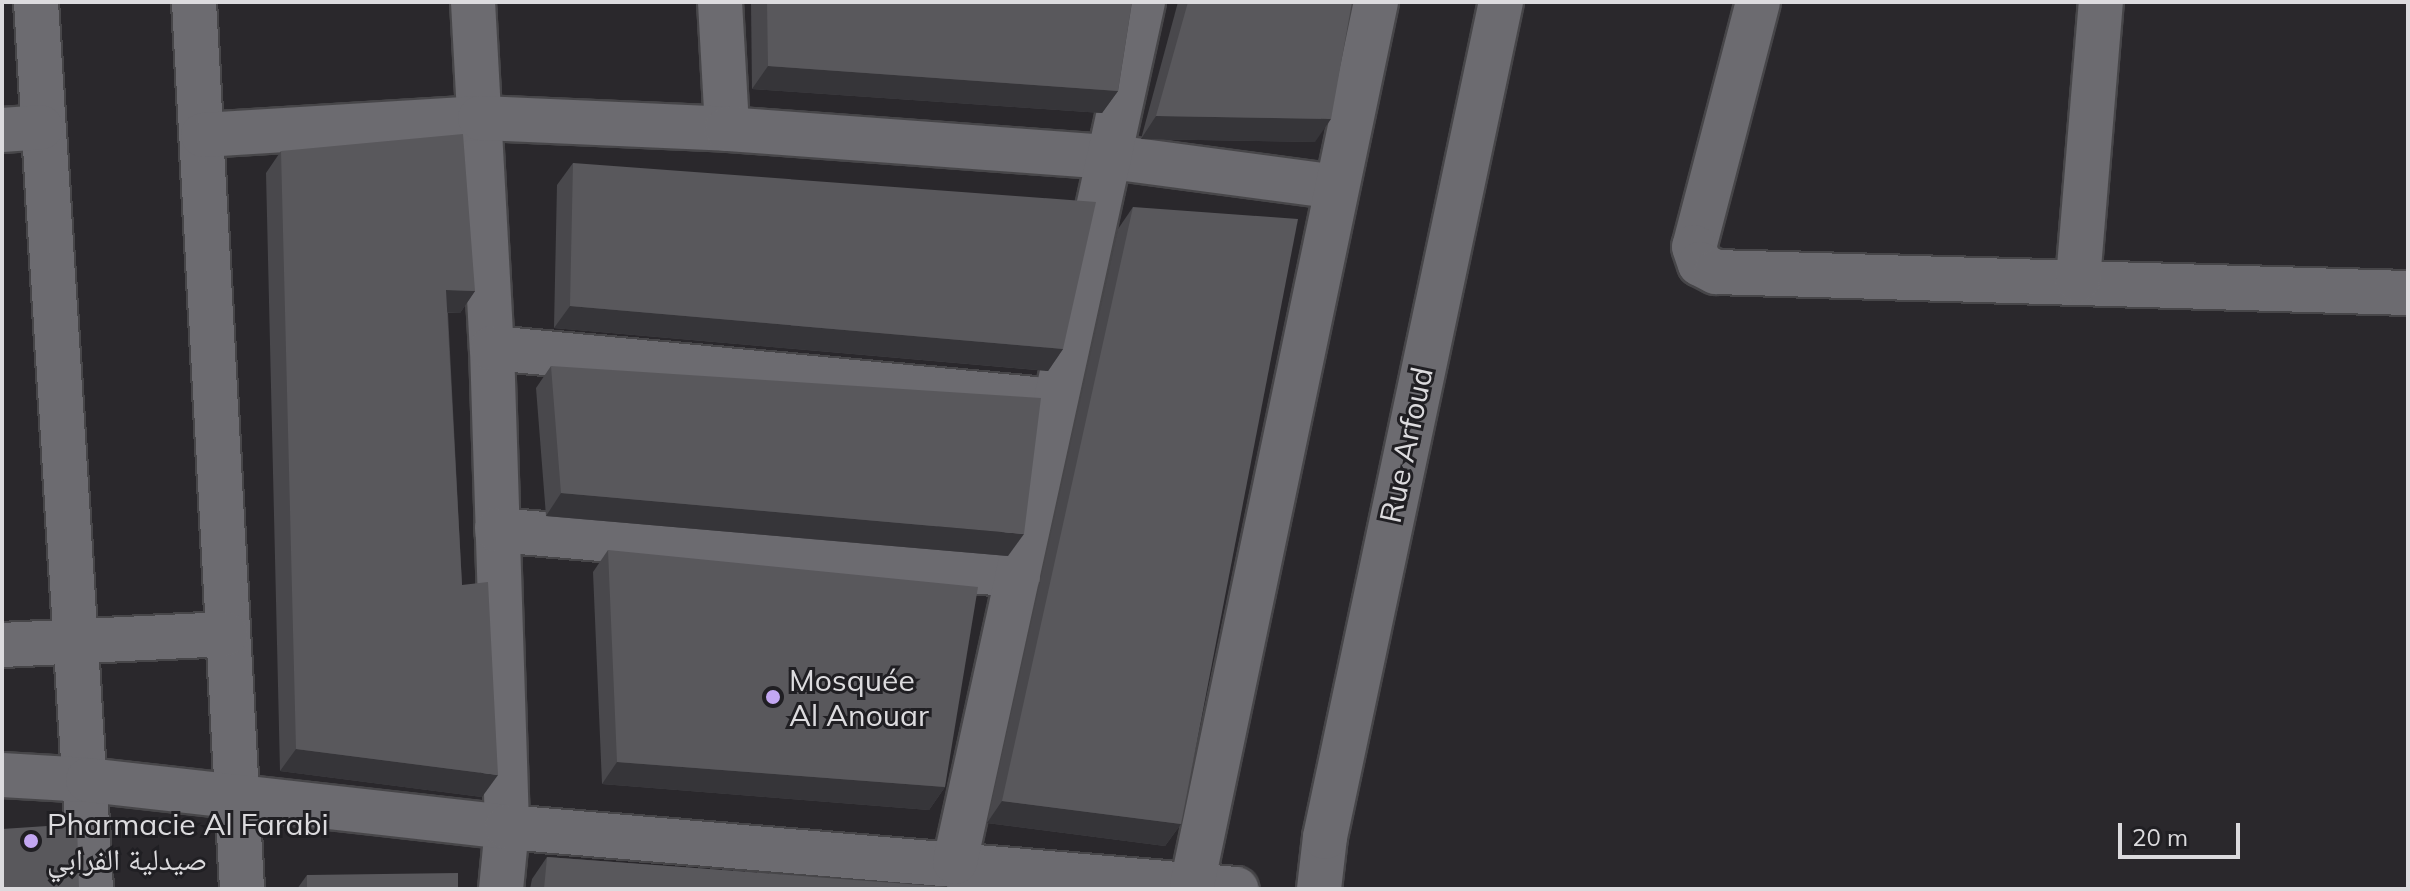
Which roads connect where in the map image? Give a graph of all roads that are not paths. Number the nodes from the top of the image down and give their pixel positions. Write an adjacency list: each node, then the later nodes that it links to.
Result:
1 (36, 2): 11 (street)
2 (194, 2): 13 (street)
3 (473, 2): 10 (street)
4 (720, 2): 12 (street)
5 (1143, 2): 14 (street)
6 (1376, 2): 15 (street)
7 (1501, 2): 36 (street, Rue Arfoud)
8 (1758, 2): 16 (street)
9 (2101, 2): 16 (street)
10 (480, 118): 12 (street); 13 (street); 18 (street)
11 (22, 129): 23 (street)
12 (727, 129): 14 (street)
13 (203, 135): 22 (street)
14 (1112, 157): 15 (street); 19 (street)
15 (1336, 187): 31 (street)
16 (2078, 280): 17 (street)
17 (2408, 293)
18 (492, 348): 19 (street); 20 (street)
19 (1053, 401): 21 (street)
20 (497, 530): 21 (street); 28 (street)
21 (1018, 575): 29 (street)
22 (226, 634): 23 (street); 27 (street)
23 (79, 639): 24 (street); 26 (street)
24 (2, 645)
25 (2, 775): 26 (street)
26 (88, 780): 27 (street); 32 (street)
27 (238, 795): 28 (street); 33 (street)
28 (507, 827): 29 (street); 34 (street)
29 (955, 862): 30 (street)
30 (1076, 882): 31 (street)
31 (1192, 885): 35 (street)
32 (91, 889)
33 (242, 889)
34 (501, 889)
35 (1236, 889)
36 (1319, 889)

